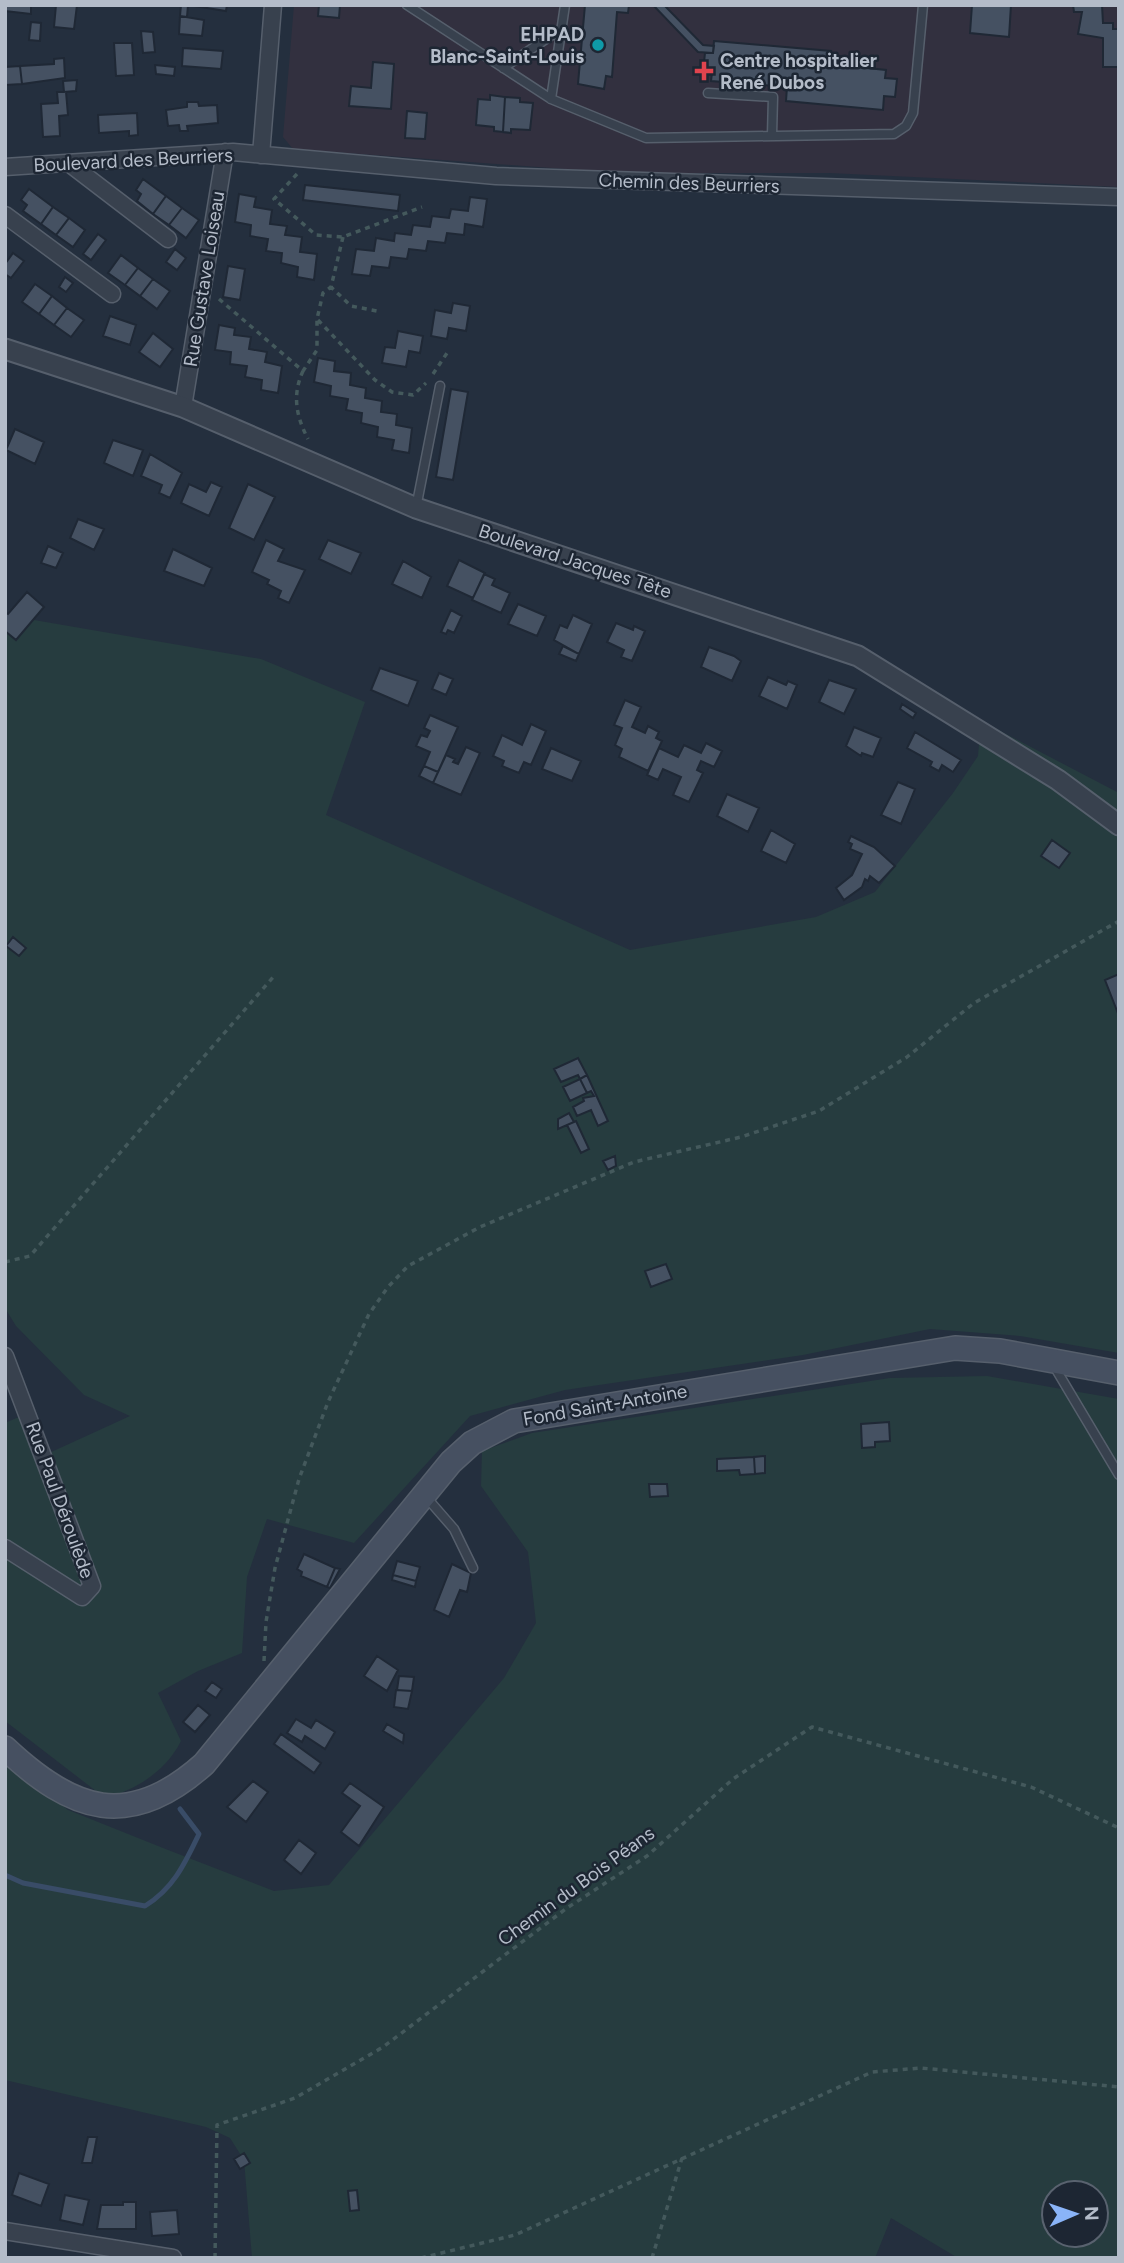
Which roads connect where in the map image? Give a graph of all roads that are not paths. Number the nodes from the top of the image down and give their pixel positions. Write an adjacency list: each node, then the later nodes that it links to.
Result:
1 (273, 5): 11 (street)
2 (407, 5): 6 (lane)
3 (565, 5): 5 (lane)
4 (923, 5): 9 (lane)
5 (561, 29): 6 (lane); 8 (lane)
6 (503, 68): 8 (lane)
7 (708, 93): 9 (lane)
8 (551, 99): 9 (lane)
9 (772, 135)
10 (225, 152): 11 (street, Boulevard des Beurriers); 12 (street, Boulevard des Beurriers); 20 (street, Rue Gustave Loiseau)
11 (261, 155): 14 (street, Chemin des Beurriers)
12 (70, 164): 13 (street, Boulevard des Beurriers); 16 (street)
13 (5, 167)
14 (1119, 197)
15 (5, 215): 17 (street)
16 (168, 239)
17 (112, 294)
18 (5, 349): 20 (street, Boulevard Jacques Tête)
19 (440, 386): 21 (lane)
20 (183, 407): 21 (street, Boulevard Jacques Tête)
21 (416, 508): 22 (street, Boulevard Jacques Tête)
22 (1119, 825)
23 (5, 1356): 28 (street, Rue Paul Déroulède)
24 (1051, 1361): 25 (main road, Fond Saint-Antoine); 26 (lane); 27 (main road, Fond Saint-Antoine)
25 (1119, 1373)
26 (1119, 1475)
27 (423, 1494): 29 (lane); 30 (main road, Fond Saint-Antoine)
28 (5, 1548)
29 (473, 1568)
30 (5, 1748)
31 (5, 2231): 32 (street)
32 (173, 2258)

